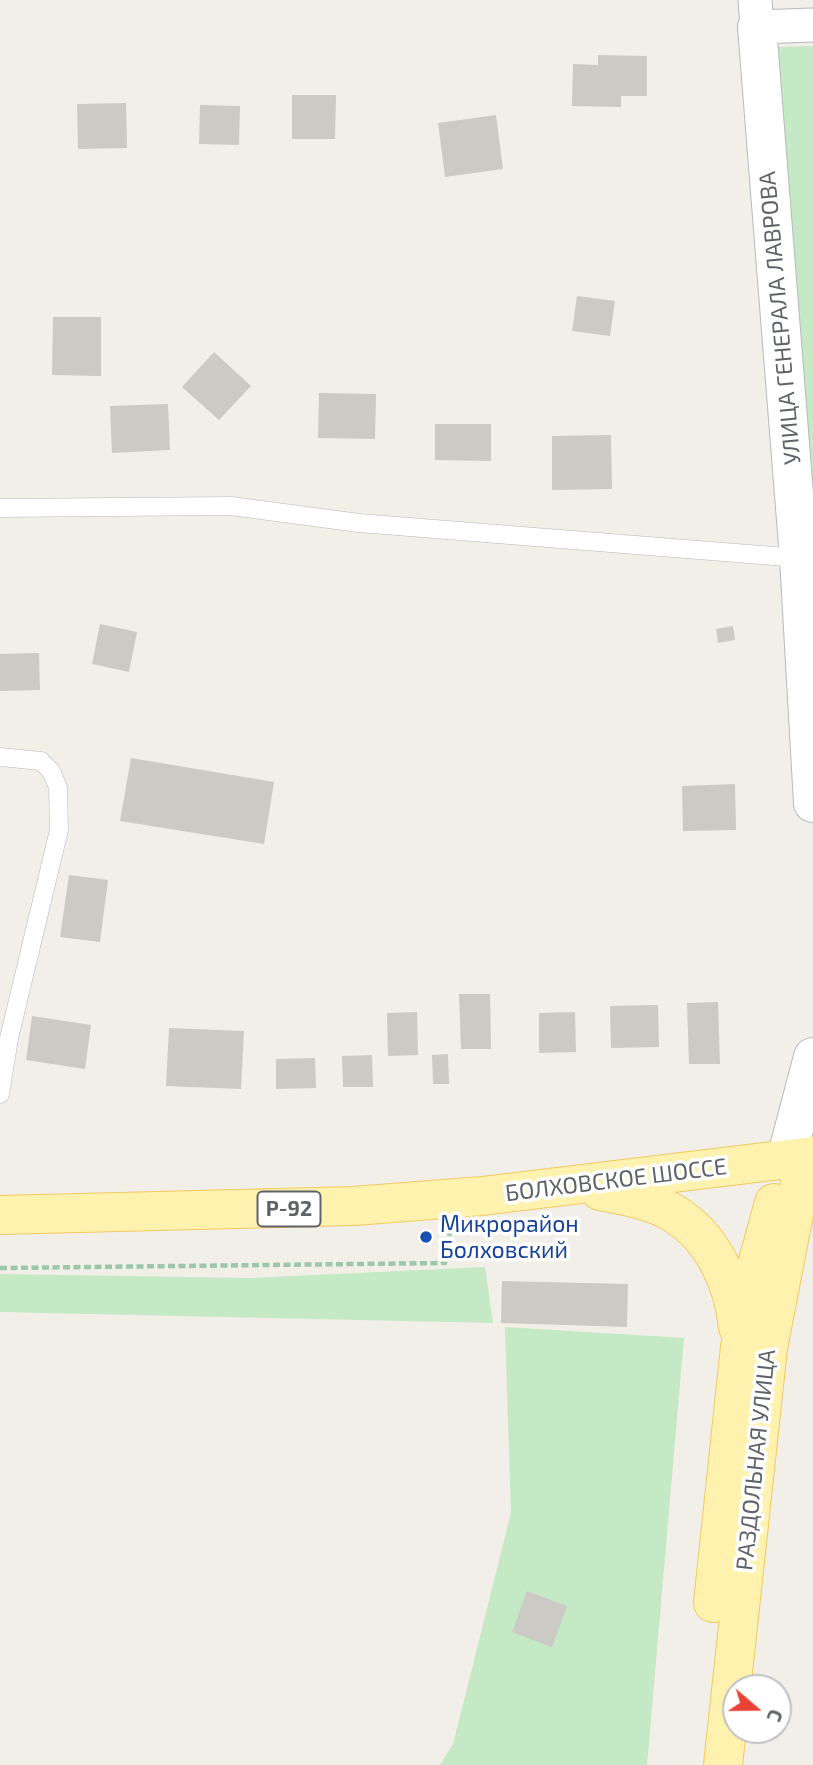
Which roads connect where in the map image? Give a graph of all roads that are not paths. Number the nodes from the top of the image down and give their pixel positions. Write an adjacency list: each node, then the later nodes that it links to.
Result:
1 (756, 14): 2 (street); 4 (street, УЛИЦА ГЕНЕРАЛА ЛАВРОВА)
2 (813, 25)
3 (0, 508): 4 (lane)
4 (806, 557): 6 (street, УЛИЦА ГЕНЕРАЛА ЛАВРОВА)
5 (0, 757): 10 (lane)
6 (812, 766): 7 (street, УЛИЦА ГЕНЕРАЛА ЛАВРОВА)
7 (813, 803)
8 (813, 1057): 11 (street)
9 (813, 1066): 11 (street)
10 (0, 1094)
11 (801, 1158): 12 (main road, БОЛХОВСКОЕ ШОССЕ / Р-92); 15 (main road, РАЗДОЛЬНАЯ УЛИЦА)
12 (578, 1185): 13 (main road, БОЛХОВСКОЕ ШОССЕ / Р-92); 15 (main road)
13 (0, 1215)
14 (813, 1264): 15 (main road)
15 (754, 1347): 16 (main road, РАЗДОЛЬНАЯ УЛИЦА); 17 (main road, РАЗДОЛЬНАЯ УЛИЦА)
16 (696, 1765)
17 (723, 1765)

